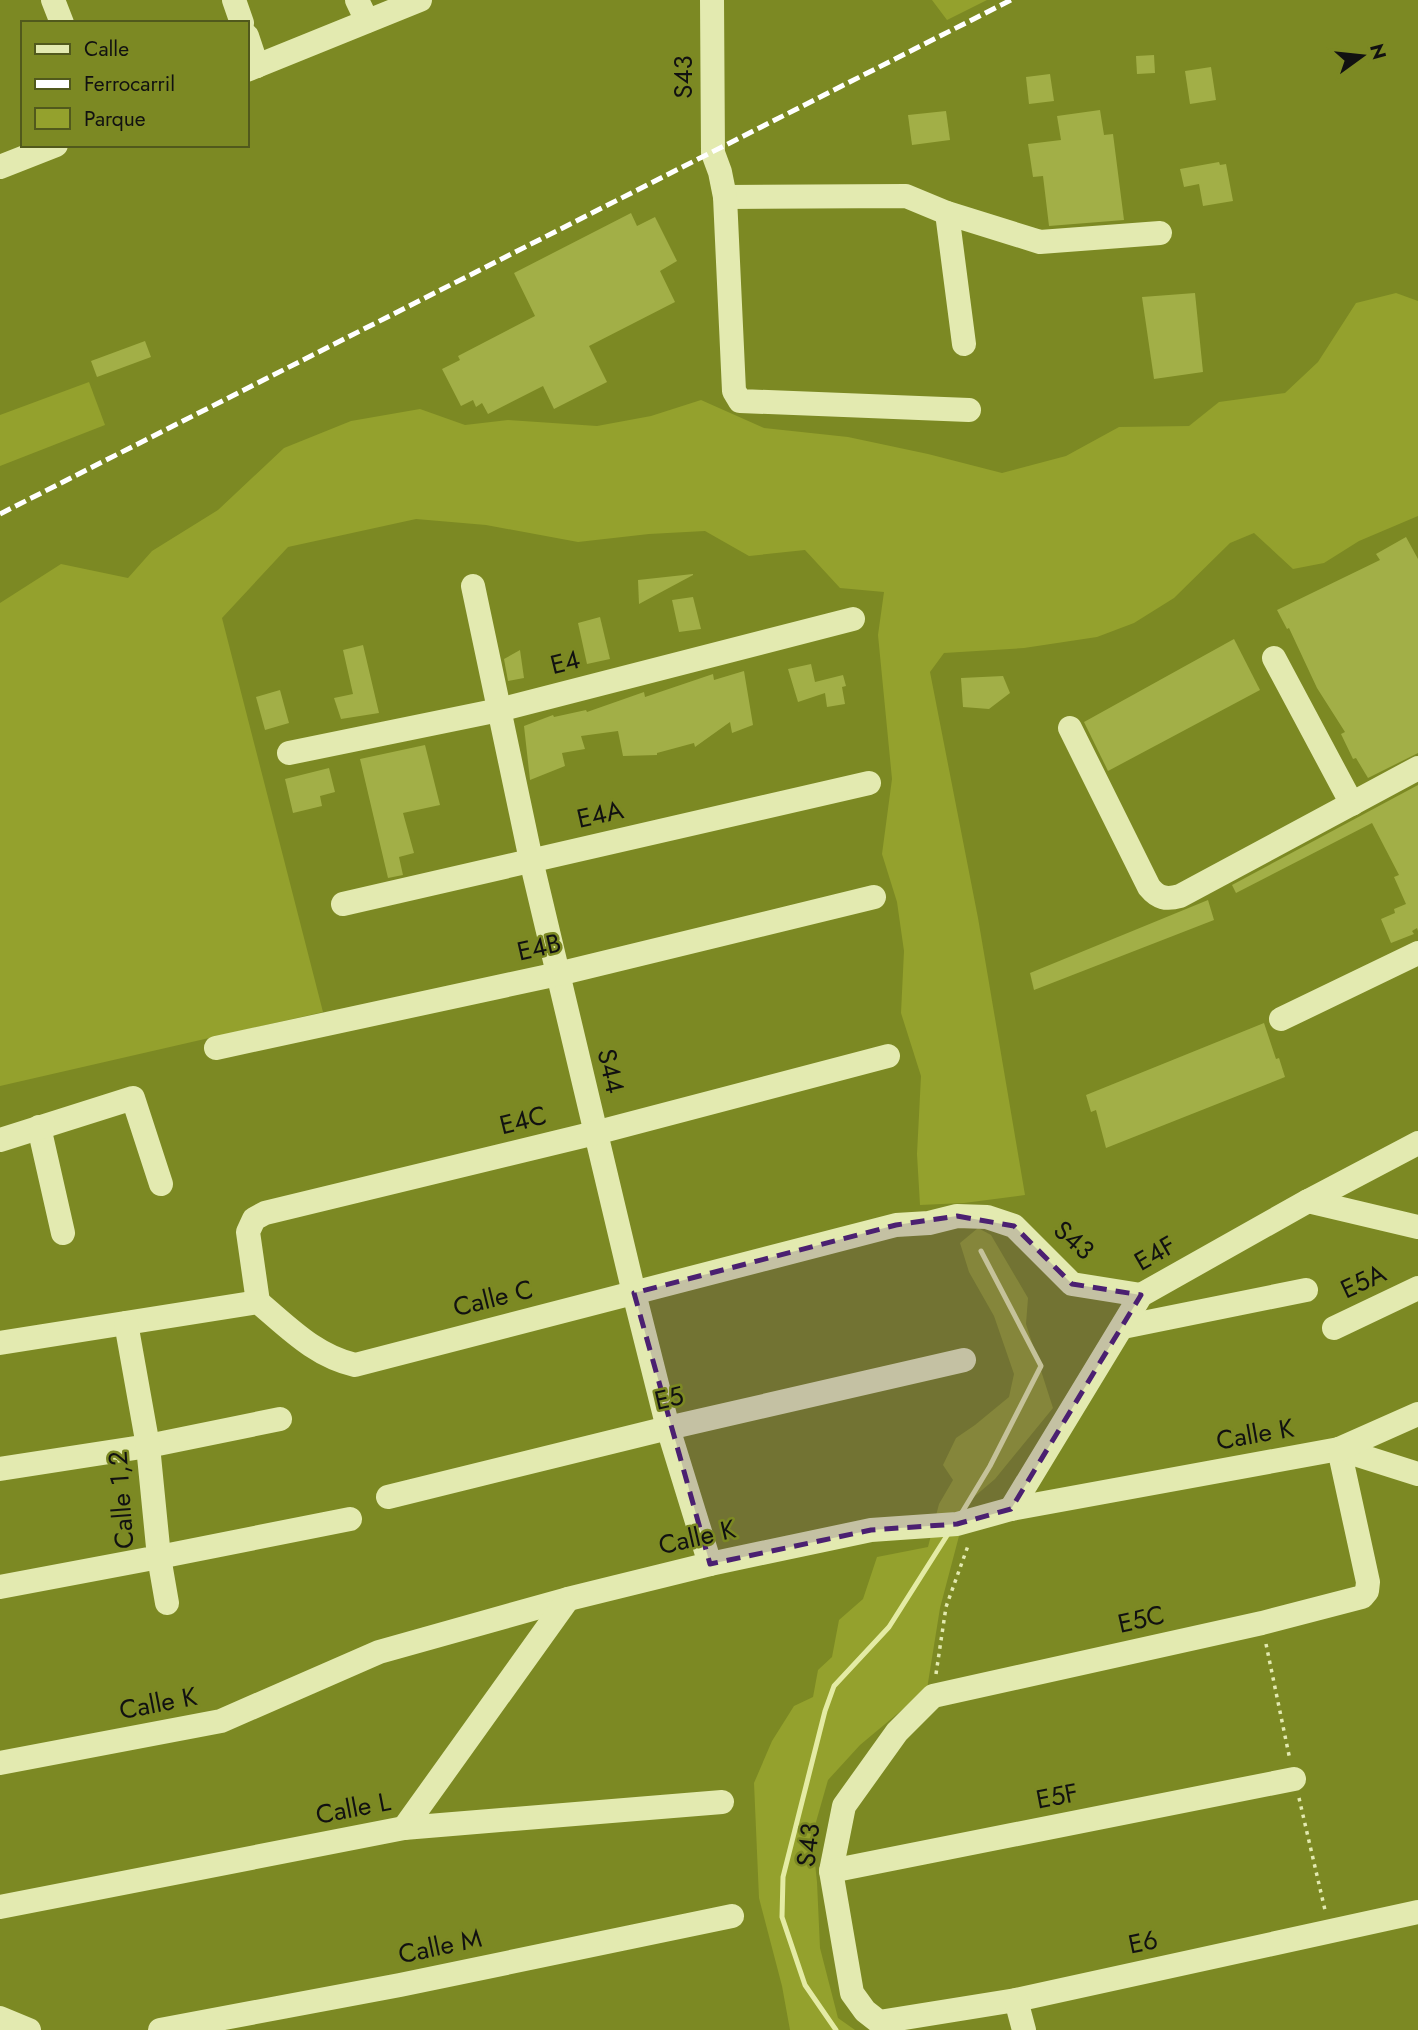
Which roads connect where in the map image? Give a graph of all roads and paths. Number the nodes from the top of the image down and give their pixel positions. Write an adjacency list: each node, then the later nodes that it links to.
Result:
1 (419, 0): 3 (street)
2 (712, 0): 7 (street, S43)
3 (362, 11): 4 (street)
4 (252, 68)
5 (51, 147): 6 (street)
6 (0, 167)
7 (725, 197): 8 (street); 11 (street, S43)
8 (947, 213): 9 (street); 10 (street)
9 (1160, 233)
10 (964, 344)
11 (969, 410)
12 (473, 586): 15 (street, S44)
13 (853, 619): 15 (street, E4)
14 (1274, 658): 20 (street)
15 (499, 710): 17 (street, E4); 21 (street, S44)
16 (1070, 728): 20 (street)
17 (289, 753)
18 (1418, 768): 20 (street)
19 (869, 783): 21 (street, E4A)
20 (1352, 804)
21 (531, 860): 23 (street, E4A); 25 (street, S44)
22 (874, 897): 25 (street, E4B)
23 (344, 904)
24 (1418, 953): 26 (street)
25 (558, 974): 27 (street, E4B); 30 (street, S44)
26 (1281, 1019)
27 (216, 1048)
28 (888, 1056): 30 (street, E4C)
29 (39, 1127): 31 (street); 33 (street); 37 (street)
30 (595, 1133): 40 (street, S44); 42 (street, E4C)
31 (0, 1140)
32 (1418, 1143): 34 (street, E4F)
33 (161, 1184)
34 (1308, 1201): 36 (street); 41 (street, E4F)
35 (1014, 1226): 40 (street, Calle C); 41 (street, S43)
36 (1418, 1227)
37 (62, 1233)
38 (1418, 1288): 45 (street, E5A)
39 (1306, 1290): 44 (street)
40 (634, 1293): 42 (street, Calle C); 50 (street, S44)
41 (1141, 1295): 44 (street, E4F)
42 (258, 1302): 43 (street)
43 (126, 1323): 46 (street); 51 (street, Calle 1,2)
44 (1123, 1327): 56 (street, E4F)
45 (1334, 1328)
46 (0, 1343)
47 (964, 1360): 50 (street, E5)
48 (1418, 1414): 52 (street, Calle K)
49 (280, 1419): 51 (street)
50 (668, 1429): 55 (street, E5); 60 (street, S44)
51 (148, 1446): 53 (street); 59 (street, Calle 1,2)
52 (1339, 1449): 54 (street); 56 (street, Calle K); 64 (street, E5C)
53 (0, 1469)
54 (1418, 1474)
55 (388, 1497)
56 (1011, 1509): 58 (street, Calle K)
57 (350, 1519): 59 (street)
58 (967, 1521): 60 (street, Calle K); 64 (path)
59 (159, 1556): 61 (street, Calle 1,2); 63 (street)
60 (710, 1564): 62 (street, Calle K)
61 (0, 1587)
62 (568, 1599): 65 (street, Calle K); 68 (street)
63 (167, 1603)
64 (933, 1696): 69 (street, S43)
65 (0, 1763)
66 (1294, 1779): 69 (street, E5F)
67 (722, 1802): 68 (street, Calle L)
68 (404, 1828): 70 (street, Calle L)
69 (831, 1871): 75 (street, S43)
70 (0, 1907)
71 (1418, 1912): 73 (street, E6)
72 (732, 1916): 77 (street, Calle M)
73 (1016, 2000): 75 (street, E6); 78 (street)
74 (0, 2018): 76 (street)
75 (879, 2022)
76 (29, 2030)
77 (160, 2030)
78 (1024, 2030)

